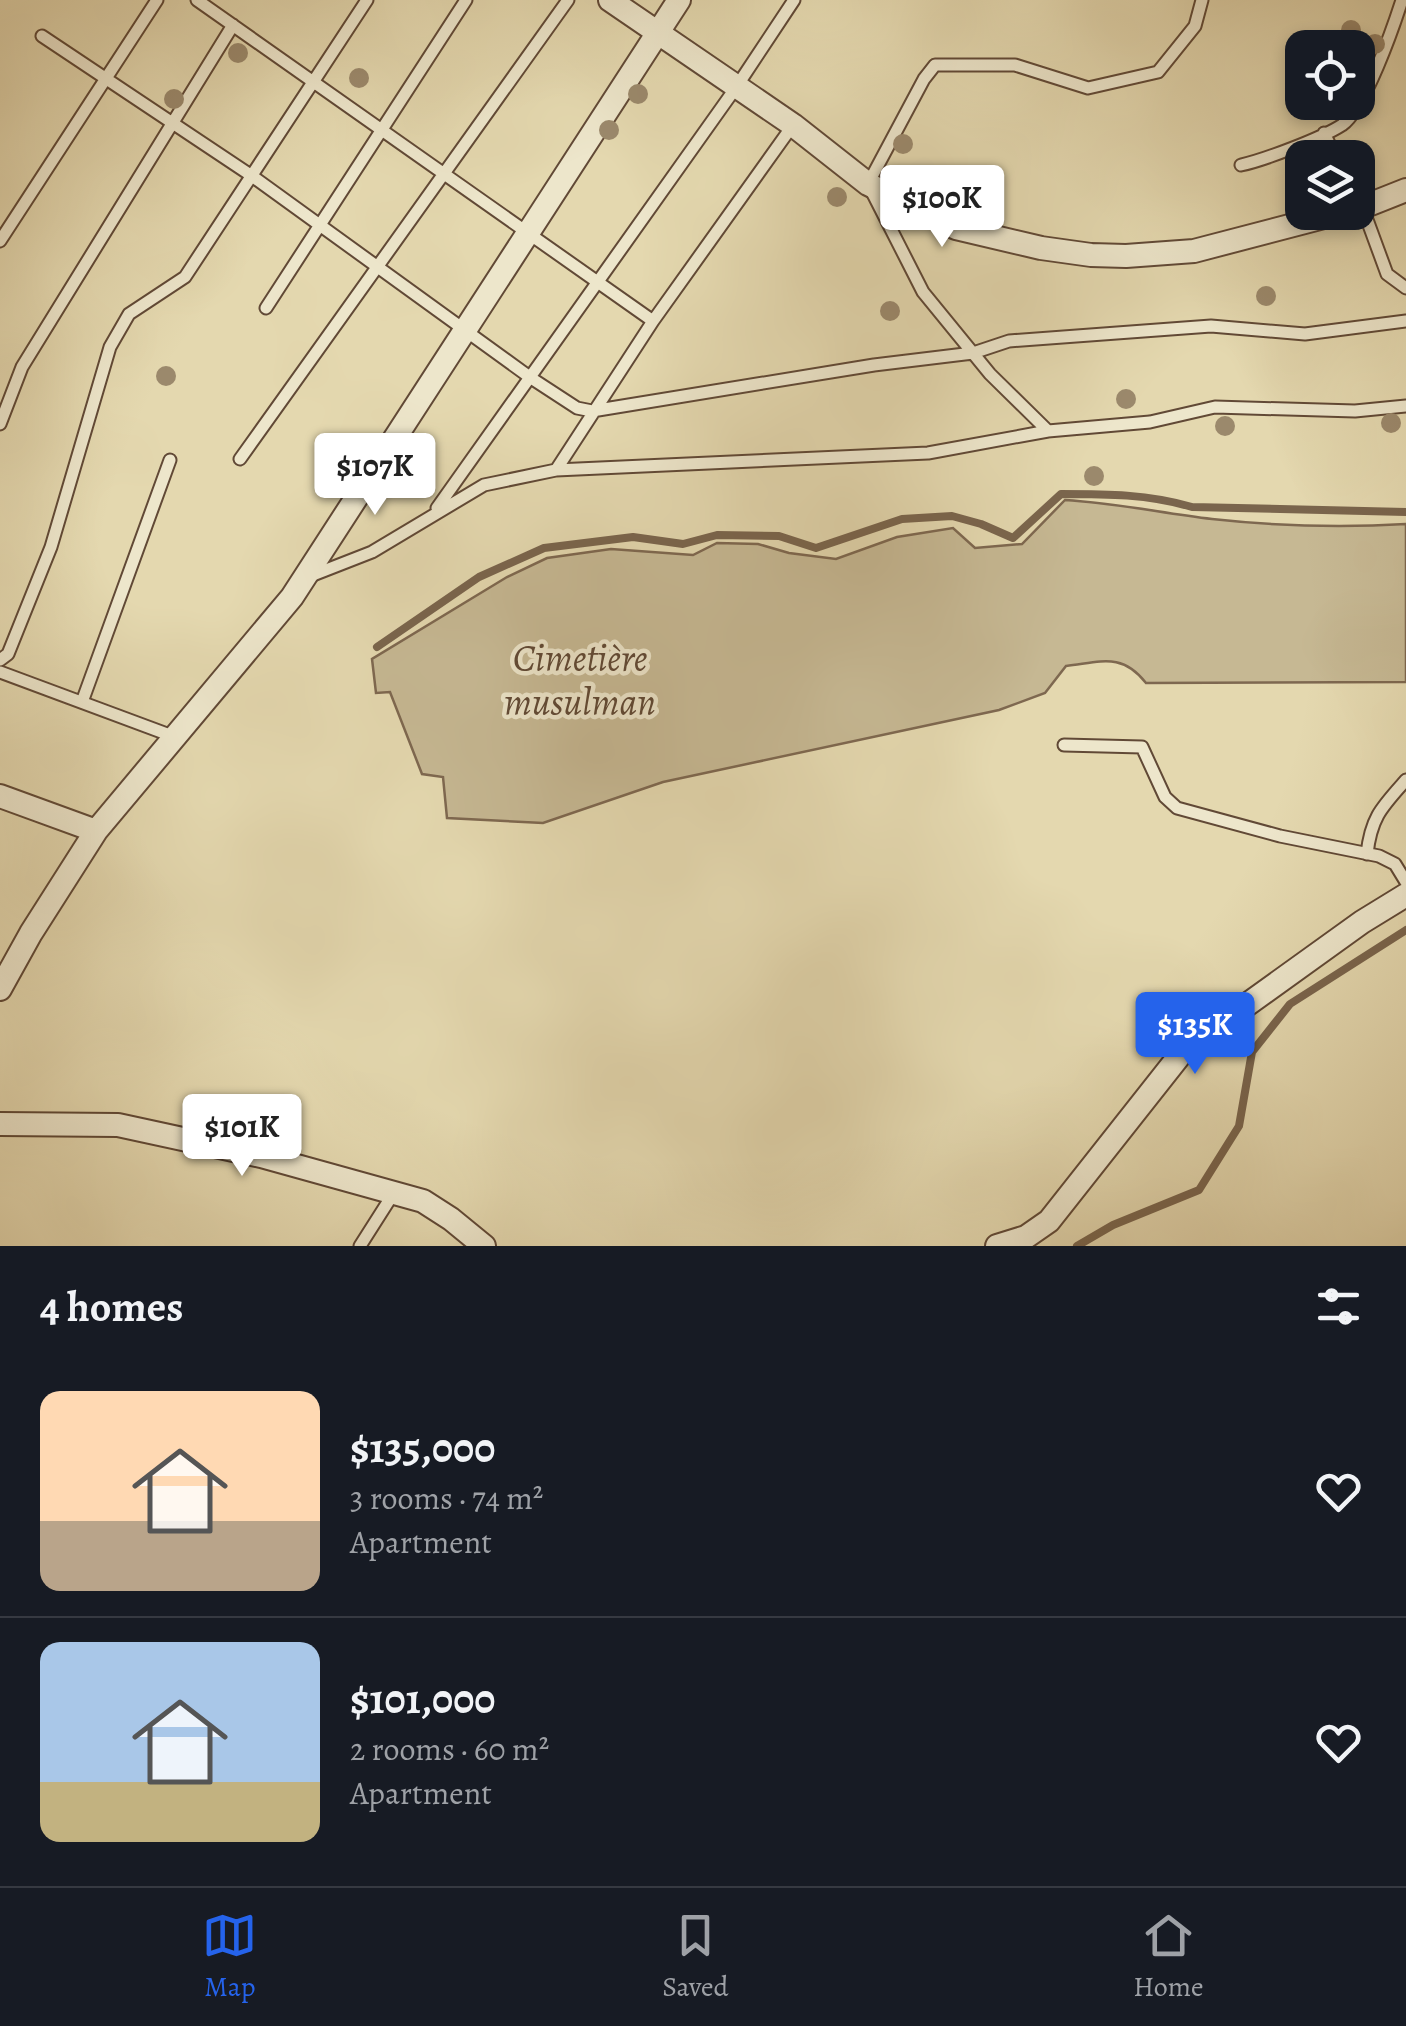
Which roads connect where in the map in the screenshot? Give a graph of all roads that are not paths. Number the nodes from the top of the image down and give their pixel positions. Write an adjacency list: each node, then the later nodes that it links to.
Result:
1 (157, 0): 14 (lane)
2 (196, 0): 11 (lane)
3 (368, 0): 15 (lane)
4 (466, 0): 19 (lane)
5 (568, 0): 23 (lane)
6 (610, 0): 12 (street)
7 (679, 0): 12 (street)
8 (794, 0): 16 (lane)
9 (1202, 0): 25 (lane)
10 (1402, 0): 20 (lane)
11 (234, 25): 15 (lane); 17 (lane)
12 (658, 32): 16 (street); 31 (street)
13 (42, 36): 14 (lane)
14 (106, 78): 17 (lane); 32 (lane)
15 (314, 82): 19 (lane); 24 (lane)
16 (738, 86): 18 (street); 34 (lane)
17 (173, 122): 24 (lane); 44 (lane)
18 (793, 125): 25 (street); 37 (lane)
19 (381, 130): 23 (lane); 28 (lane)
20 (1324, 132): 21 (lane); 22 (lane)
21 (1328, 140)
22 (1241, 165)
23 (444, 174): 31 (lane); 33 (lane)
24 (252, 176): 28 (lane); 51 (lane)
25 (868, 184): 29 (street); 40 (lane)
26 (1406, 190): 27 (street)
27 (1375, 200)
28 (319, 225): 33 (lane); 36 (lane)
29 (1285, 226)
30 (1366, 230): 35 (lane)
31 (528, 233): 34 (lane); 39 (street)
32 (0, 240)
33 (377, 268): 39 (lane); 46 (lane)
34 (598, 283): 37 (lane); 41 (lane)
35 (1406, 288)
36 (266, 308)
37 (653, 321): 43 (lane)
38 (1406, 321): 40 (lane)
39 (464, 332): 41 (lane); 50 (street)
40 (973, 352): 43 (lane); 45 (lane)
41 (531, 378): 43 (lane); 49 (lane)
42 (1406, 406): 45 (lane)
43 (592, 411): 48 (lane)
44 (0, 424)
45 (1048, 431): 48 (lane)
46 (240, 459)
47 (170, 460): 53 (lane)
48 (556, 470): 49 (lane)
49 (433, 514): 50 (lane)
50 (304, 579): 54 (street)
51 (0, 660)
52 (0, 672): 53 (lane)
53 (82, 702): 54 (lane)
54 (176, 737): 58 (street)
55 (1064, 745): 59 (lane)
56 (1406, 780): 59 (lane)
57 (0, 796): 58 (street)
58 (96, 831): 62 (street)
59 (1367, 854): 60 (lane)
60 (1406, 882)
61 (1406, 894): 67 (street)
62 (1, 985)
63 (0, 1124): 64 (street)
64 (395, 1191): 65 (lane); 66 (street)
65 (360, 1246)
66 (484, 1246)
67 (997, 1246)

